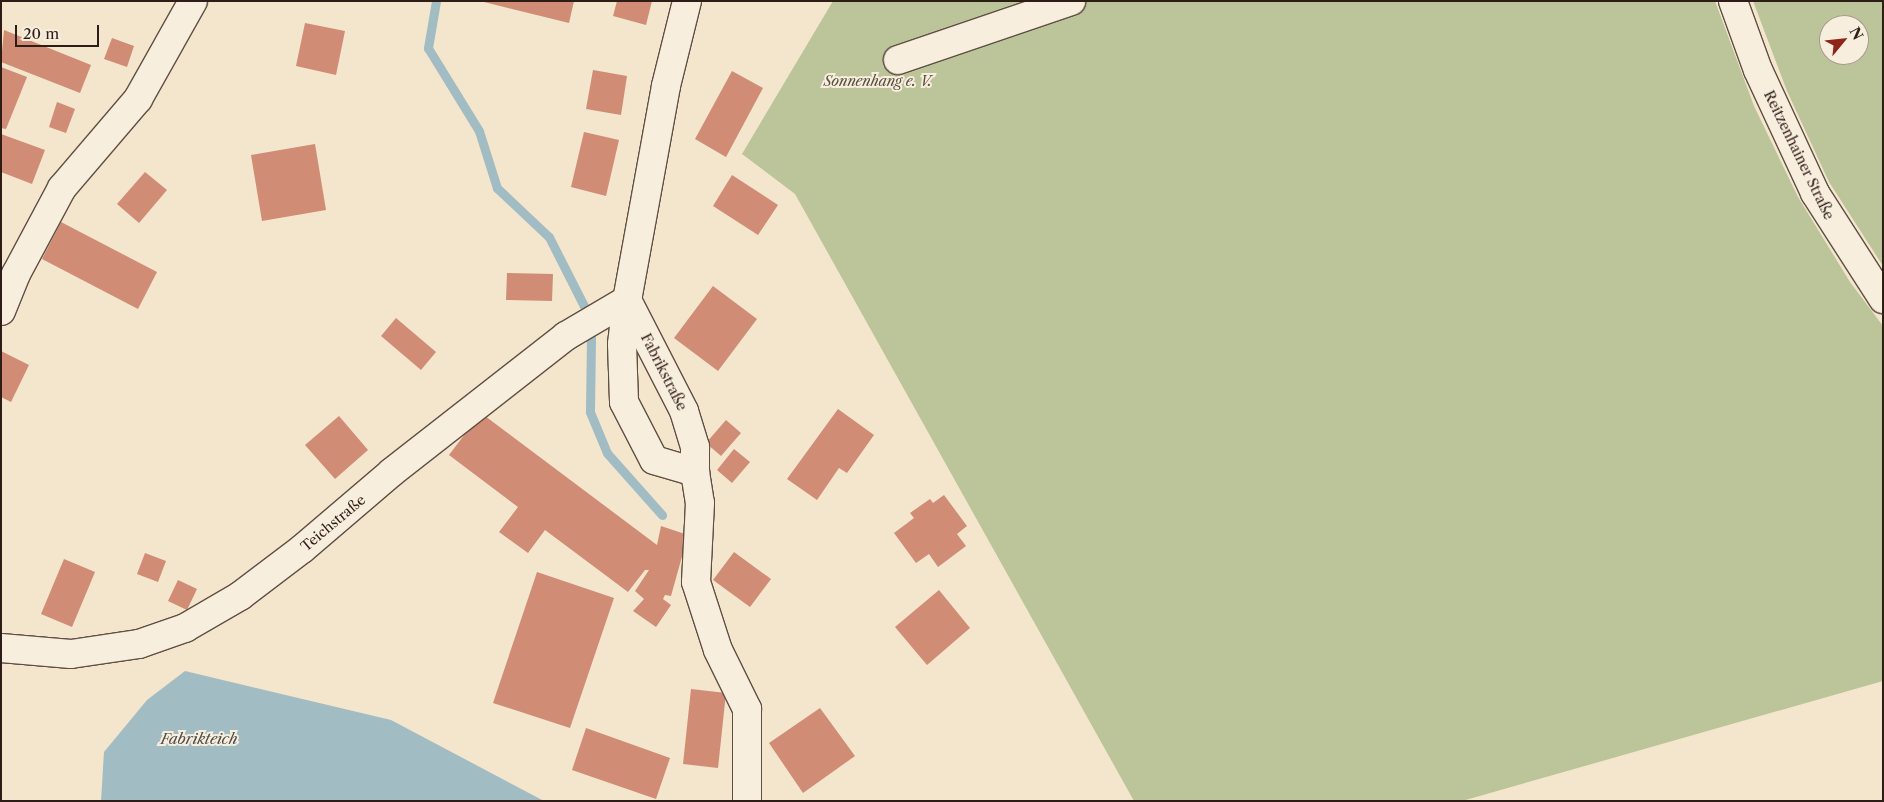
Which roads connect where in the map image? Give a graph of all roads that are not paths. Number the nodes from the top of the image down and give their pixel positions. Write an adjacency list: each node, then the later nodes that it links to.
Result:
1 (192, 1): 8 (street)
2 (687, 1): 7 (street)
3 (1071, 1): 5 (street)
4 (1733, 1): 6 (street, Reitzenhainer Straße)
5 (898, 60)
6 (1883, 299)
7 (627, 300): 9 (street, Fabrikstraße); 9 (street); 10 (street, Teichstraße)
8 (1, 311)
9 (695, 472): 11 (street, Fabrikstraße)
10 (1, 648)
11 (747, 801)

